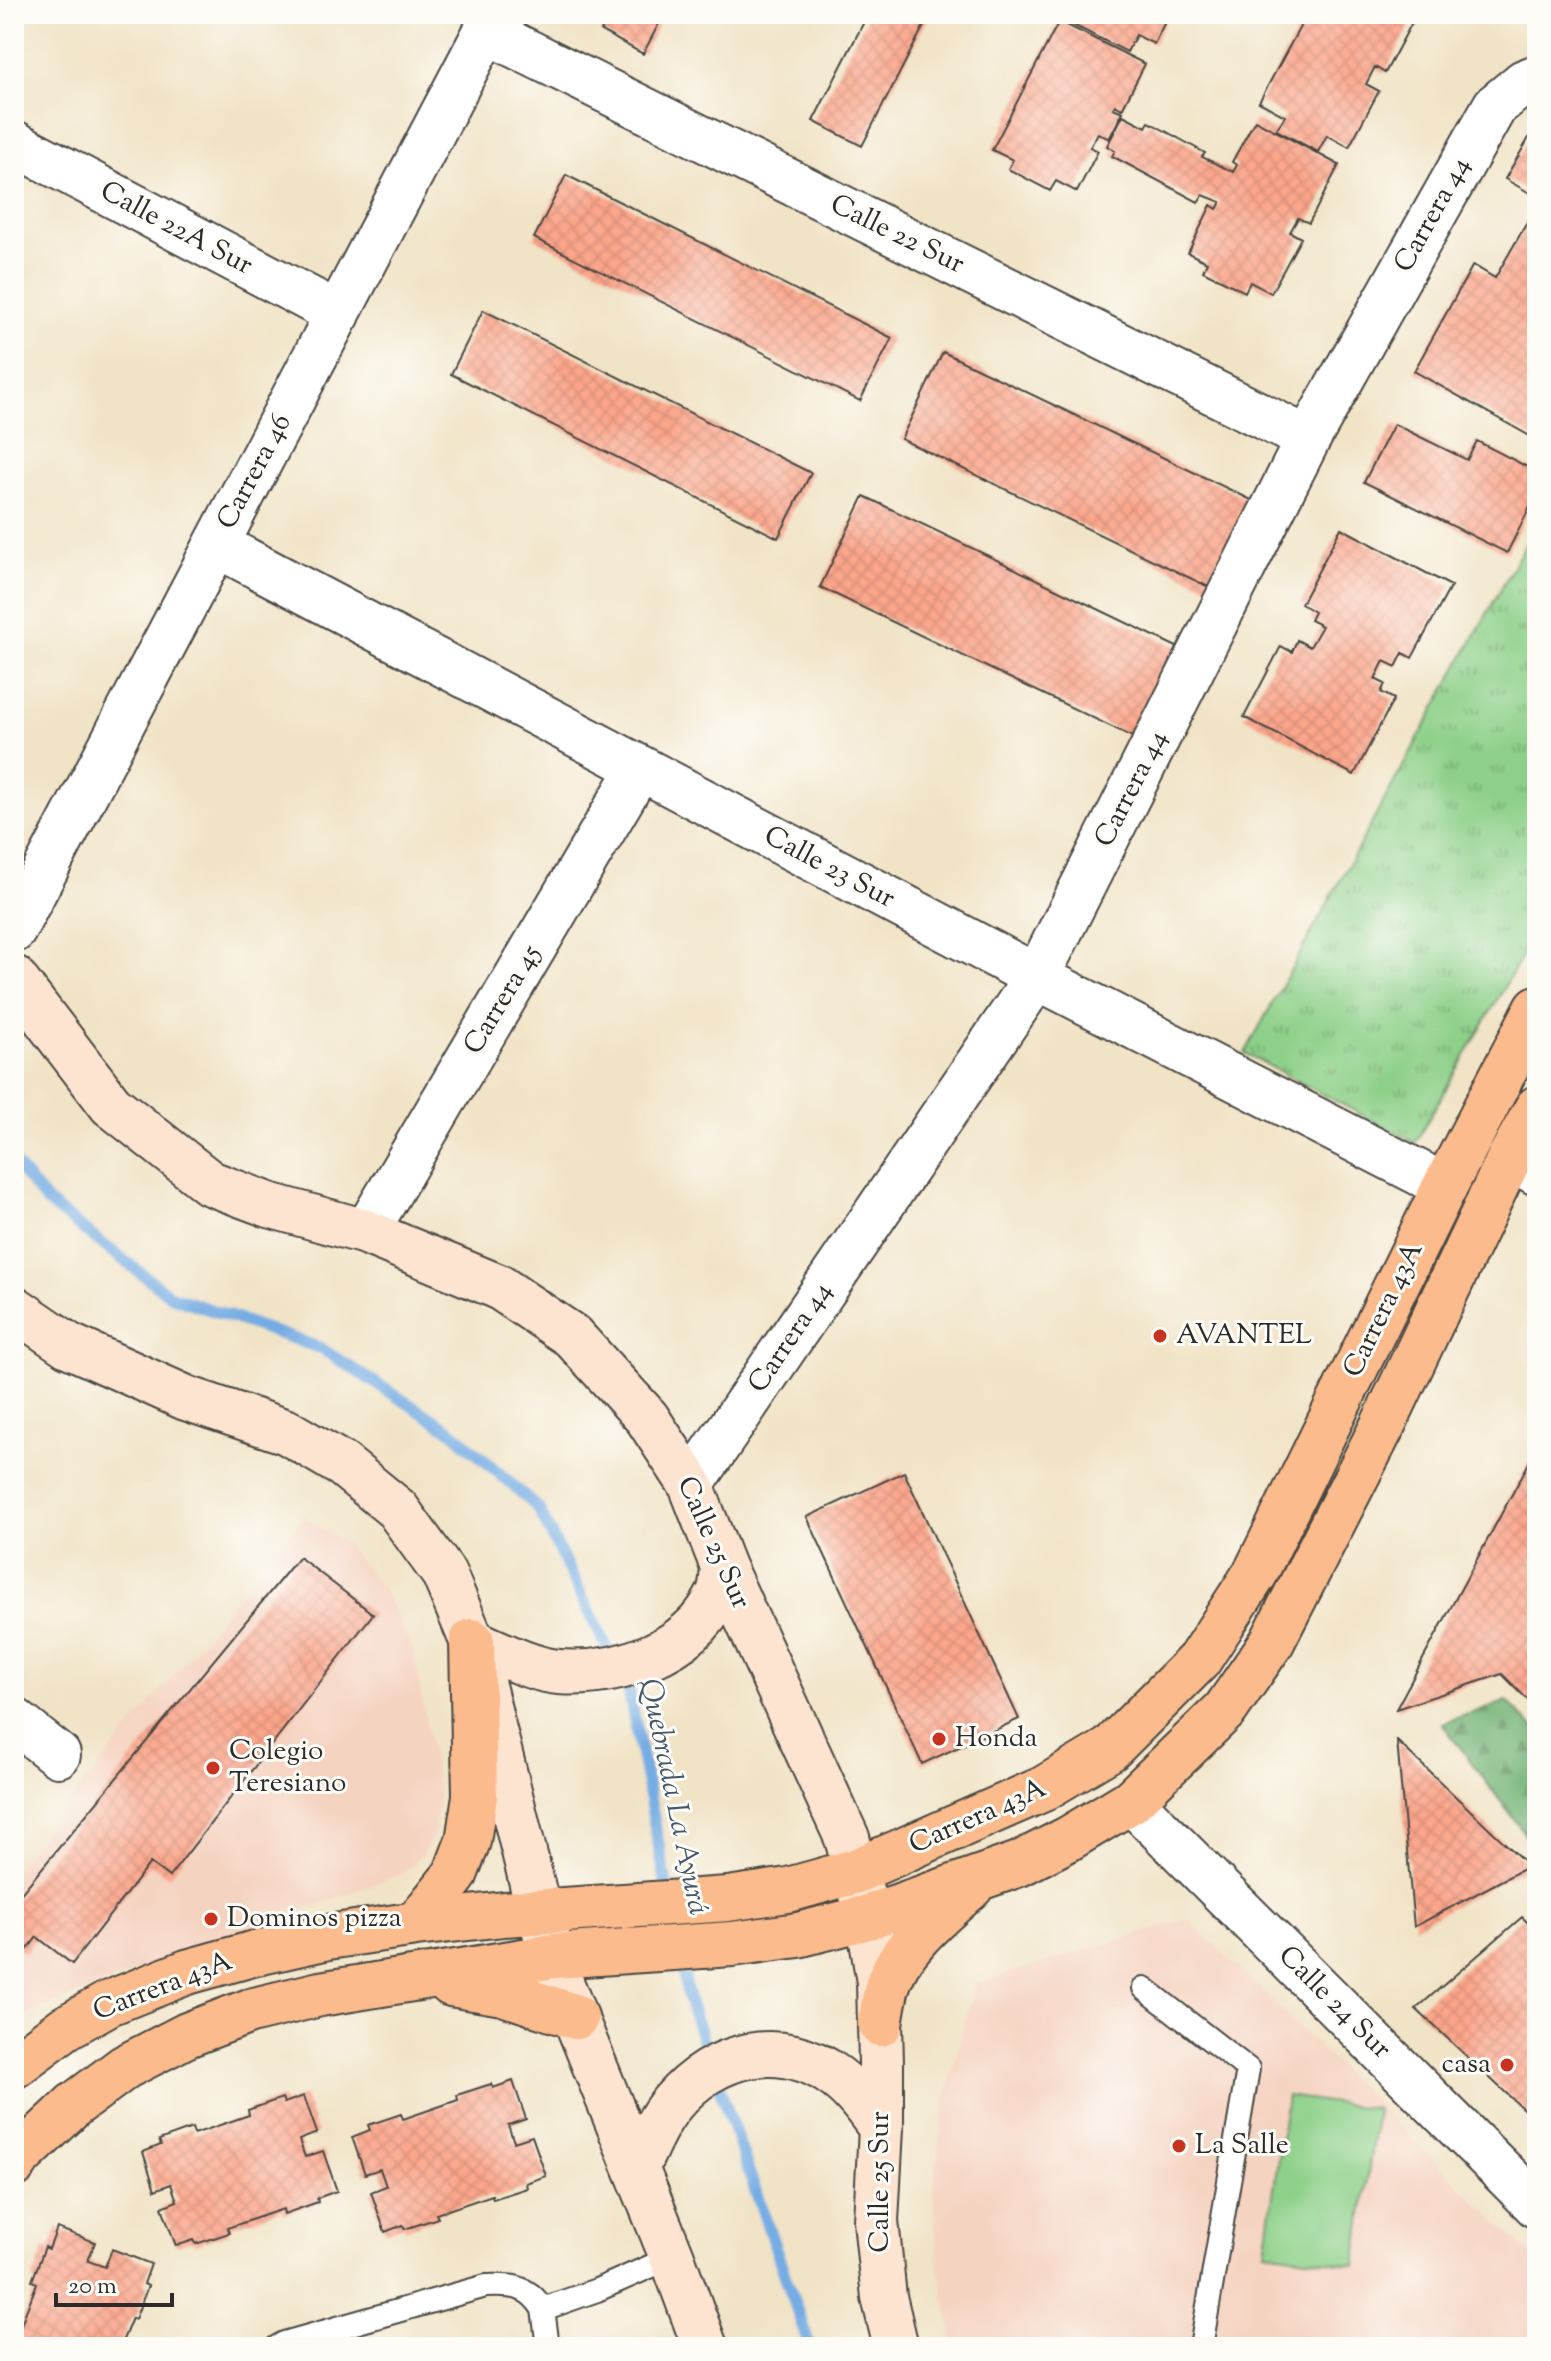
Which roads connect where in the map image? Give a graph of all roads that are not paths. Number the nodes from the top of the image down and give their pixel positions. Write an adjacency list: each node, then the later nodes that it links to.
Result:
1 (490, 23): 4 (street, Carrera 46); 5 (street, Calle 22 Sur)
2 (1537, 77): 5 (street, Carrera 44)
3 (14, 143): 4 (street, Calle 22A Sur)
4 (338, 314): 6 (street, Carrera 46)
5 (1308, 439): 9 (street, Carrera 44)
6 (217, 545): 7 (street, Calle 23 Sur); 8 (street, Carrera 46)
7 (640, 768): 9 (street, Calle 23 Sur); 15 (street, Carrera 45)
8 (14, 930)
9 (1037, 977): 14 (street, Calle 23 Sur); 17 (street, Carrera 44)
10 (14, 978): 15 (main road, Calle 25 Sur)
11 (1537, 1008): 14 (main road, Carrera 43A)
12 (1537, 1108): 13 (main road, Carrera 43A)
13 (1524, 1165): 22 (main road, Carrera 43A)
14 (1445, 1186): 23 (main road, Carrera 43A)
15 (366, 1232): 17 (main road, Calle 25 Sur)
16 (14, 1308): 19 (main road)
17 (691, 1485): 18 (main road, Calle 25 Sur)
18 (723, 1567): 19 (main road); 23 (main road, Calle 25 Sur)
19 (472, 1641): 25 (main road); 27 (main road)
20 (14, 1720): 21 (street)
21 (58, 1755)
22 (1131, 1801): 24 (main road, Carrera 43A); 37 (street, Calle 24 Sur)
23 (856, 1871): 25 (main road, Carrera 43A); 26 (main road, Calle 25 Sur)
24 (983, 1876): 26 (main road, Carrera 43A); 32 (main road)
25 (539, 1912): 27 (main road, Carrera 43A); 28 (main road)
26 (868, 1917): 28 (main road, Carrera 43A); 32 (main road, Calle 25 Sur)
27 (416, 1924): 33 (main road, Carrera 43A)
28 (554, 1956): 29 (main road, Carrera 43A); 31 (main road)
29 (400, 1980): 31 (main road); 35 (main road, Carrera 43A)
30 (1144, 1988): 44 (lane)
31 (576, 2017): 36 (main road)
32 (880, 2024): 34 (main road, Calle 25 Sur)
33 (15, 2065)
34 (881, 2128): 36 (main road); 43 (main road, Calle 25 Sur)
35 (14, 2165)
36 (636, 2168): 38 (main road)
37 (1537, 2206)
38 (672, 2257): 39 (lane); 42 (main road)
39 (543, 2309): 40 (lane); 41 (lane)
40 (277, 2347)
41 (548, 2347)
42 (705, 2347)
43 (896, 2347)
44 (1201, 2347)

